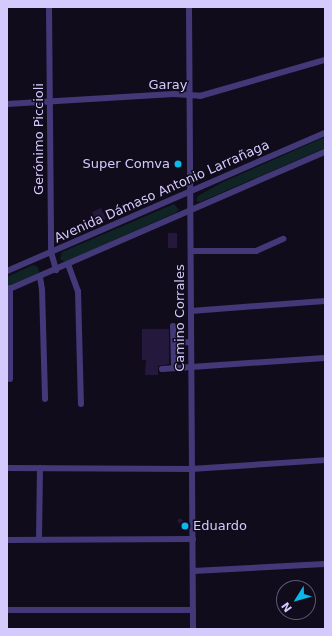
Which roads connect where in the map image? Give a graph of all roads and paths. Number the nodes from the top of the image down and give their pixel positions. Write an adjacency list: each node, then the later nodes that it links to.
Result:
1 (49, 7): 5 (street, Gerónimo Piccioli)
2 (189, 7): 4 (street, Camino Corrales)
3 (325, 60): 4 (street, Garay)
4 (189, 95): 5 (street, Garay); 9 (street, Camino Corrales)
5 (50, 100): 6 (street, Garay); 13 (street, Gerónimo Piccioli)
6 (7, 104)
7 (325, 133): 9 (street, Avenida Dámaso Antonio Larrañaga)
8 (325, 152): 10 (street)
9 (190, 192): 10 (street, Camino Corrales); 13 (street, Avenida Dámaso Antonio Larrañaga)
10 (191, 211): 12 (street, Camino Corrales); 14 (street)
11 (283, 239): 12 (street)
12 (191, 251): 20 (street, Camino Corrales)
13 (51, 252): 15 (street, Gerónimo Piccioli); 16 (street, Avenida Dámaso Antonio Larrañaga)
14 (68, 264): 15 (street); 30 (street)
15 (56, 270): 17 (street)
16 (7, 271)
17 (40, 276): 18 (street); 29 (street)
18 (9, 289): 28 (street)
19 (325, 300): 20 (street)
20 (191, 311): 22 (street, Camino Corrales)
21 (173, 326): 23 (street)
22 (191, 342): 23 (street); 26 (street, Camino Corrales)
23 (174, 343): 25 (street)
24 (325, 358): 26 (street)
25 (174, 368): 26 (street); 27 (street)
26 (191, 368): 34 (street, Camino Corrales)
27 (162, 369)
28 (10, 378)
29 (45, 399)
30 (81, 404)
31 (325, 460): 34 (street)
32 (7, 468): 33 (street)
33 (40, 468): 34 (street); 35 (street)
34 (191, 469): 36 (street, Camino Corrales)
35 (39, 539): 36 (street); 37 (street)
36 (193, 539): 39 (street, Camino Corrales)
37 (7, 540)
38 (325, 564): 39 (street)
39 (193, 571): 41 (street, Camino Corrales)
40 (7, 610): 41 (street)
41 (193, 610): 42 (street, Camino Corrales)
42 (193, 629)

